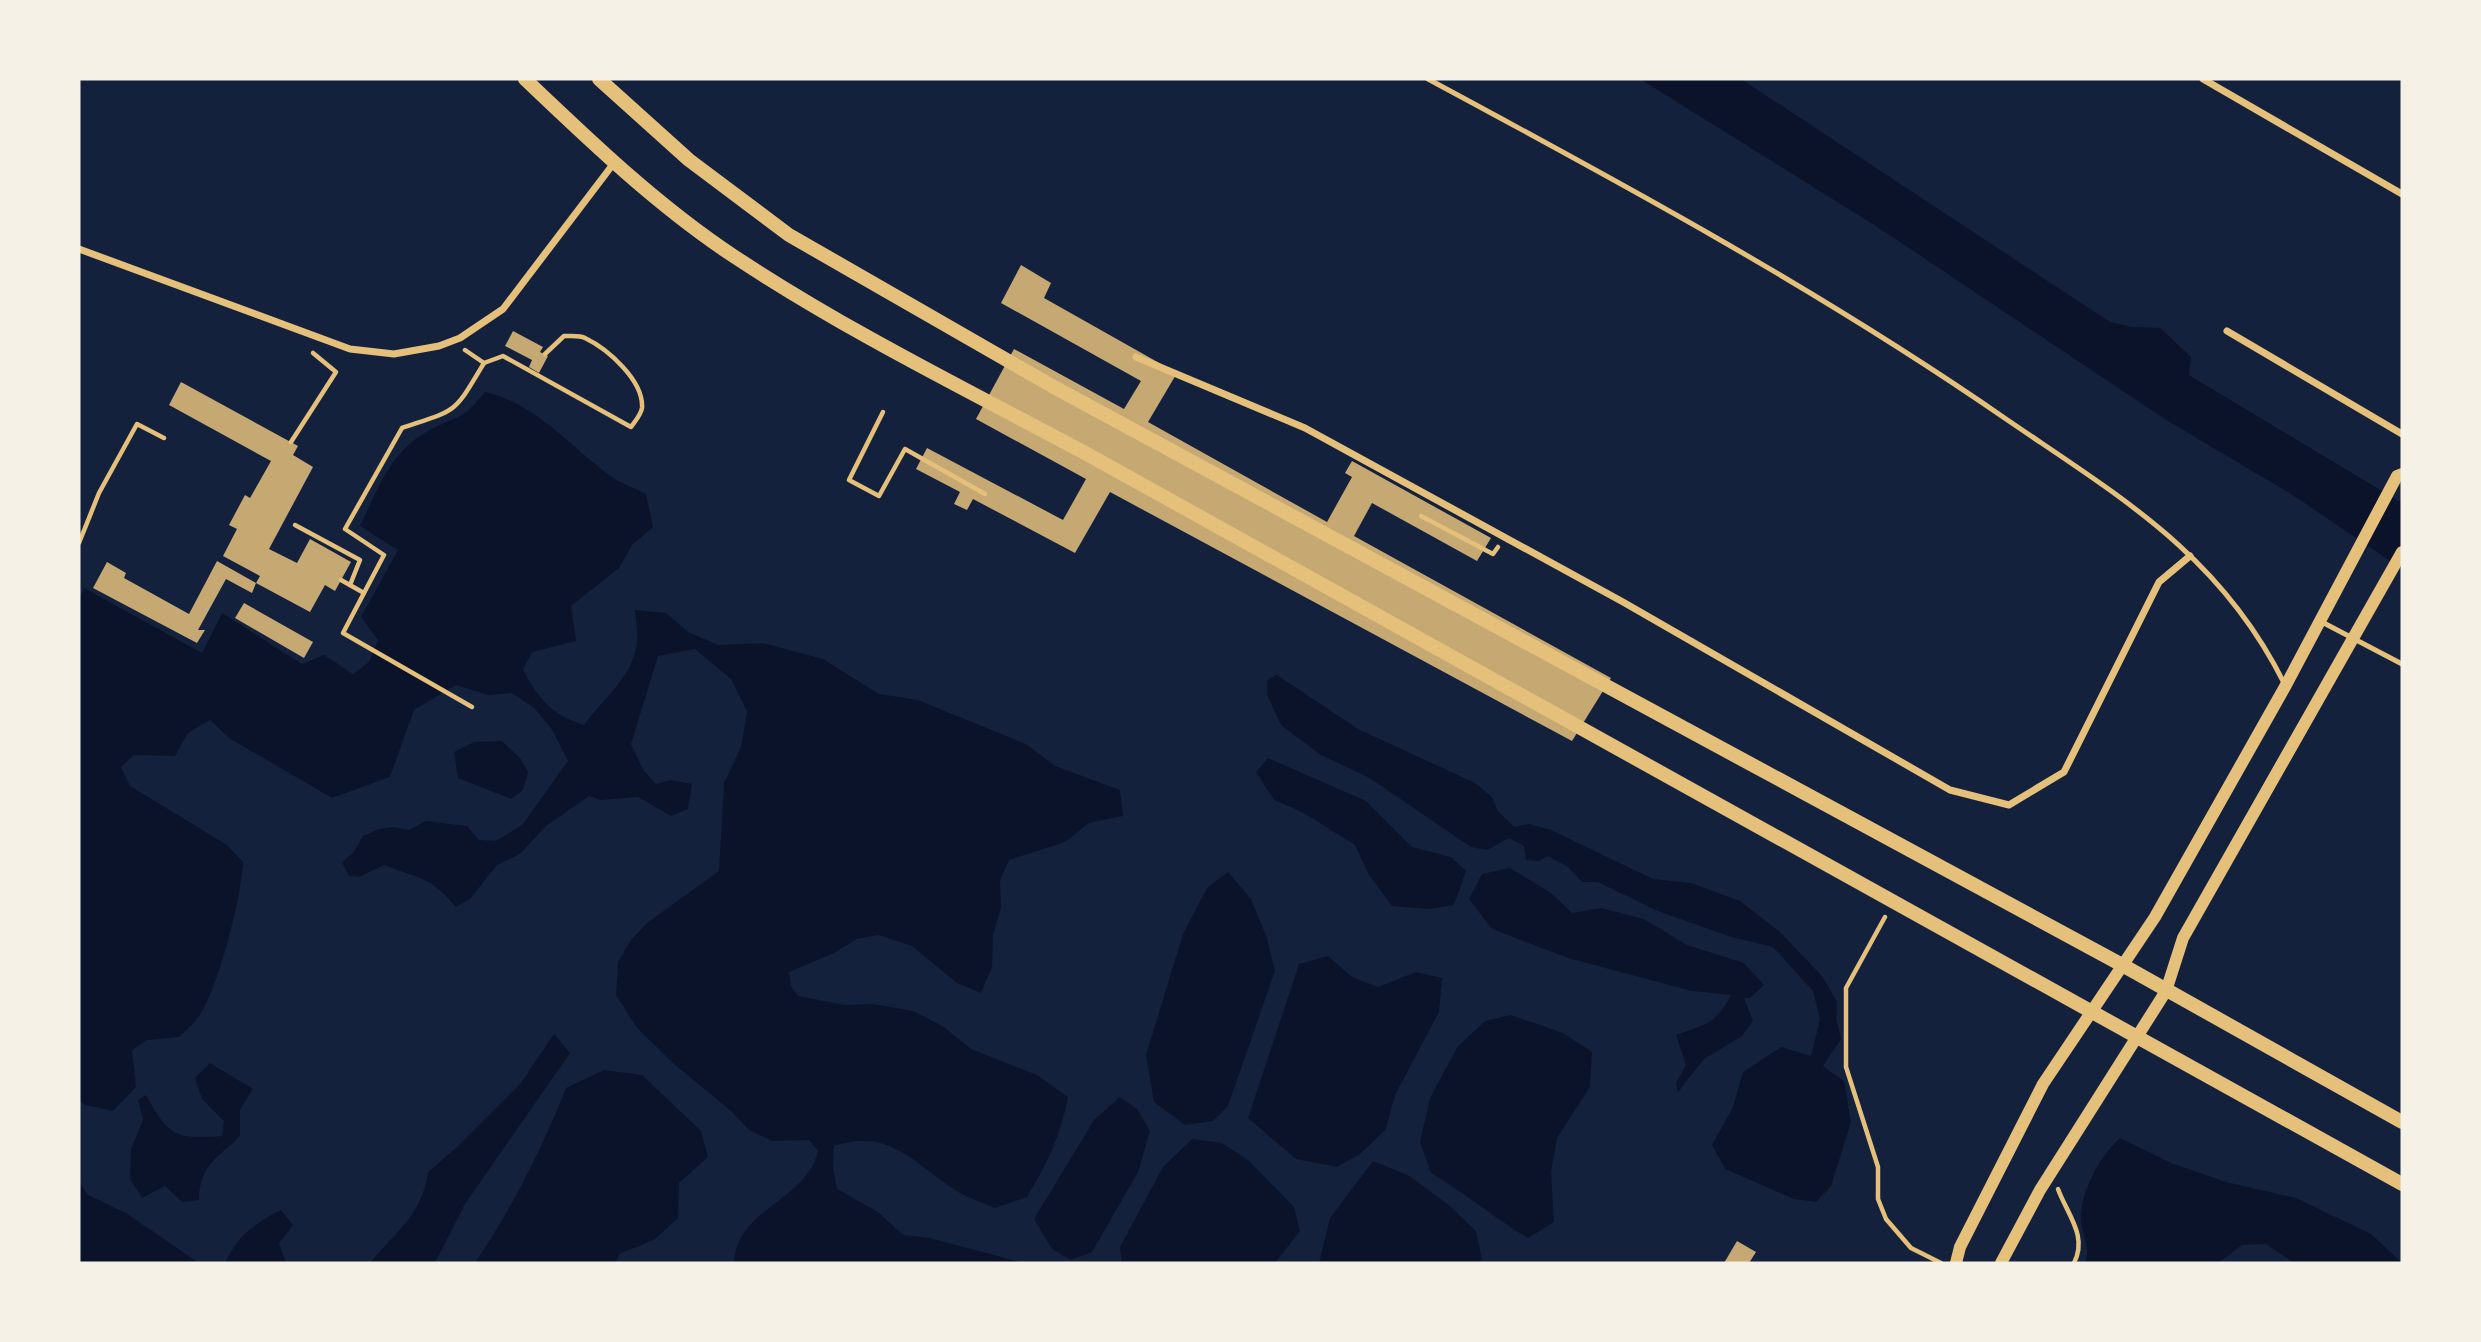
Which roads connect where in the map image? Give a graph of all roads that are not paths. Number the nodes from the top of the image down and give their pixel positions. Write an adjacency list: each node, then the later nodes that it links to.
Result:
1 (525, 79): 5 (main road)
2 (599, 79): 18 (main road)
3 (1428, 79): 13 (lane)
4 (2203, 79): 6 (street)
5 (614, 163): 7 (street); 20 (main road)
6 (2402, 194)
7 (79, 249)
8 (2227, 331): 10 (street)
9 (1136, 357): 13 (street)
10 (2402, 434)
11 (2400, 475): 14 (street)
12 (2402, 552): 15 (street)
13 (2190, 556): 17 (lane)
14 (2320, 621): 15 (lane); 17 (street)
15 (2353, 638): 16 (lane); 19 (street)
16 (2402, 664)
17 (2286, 685): 18 (street)
18 (2124, 966): 19 (main road); 20 (street)
19 (2166, 991): 21 (street); 22 (main road)
20 (2093, 1013): 21 (main road); 24 (street)
21 (2137, 1038): 23 (main road); 25 (street)
22 (2402, 1122)
23 (2402, 1184)
24 (1956, 1263)
25 (2001, 1263)

